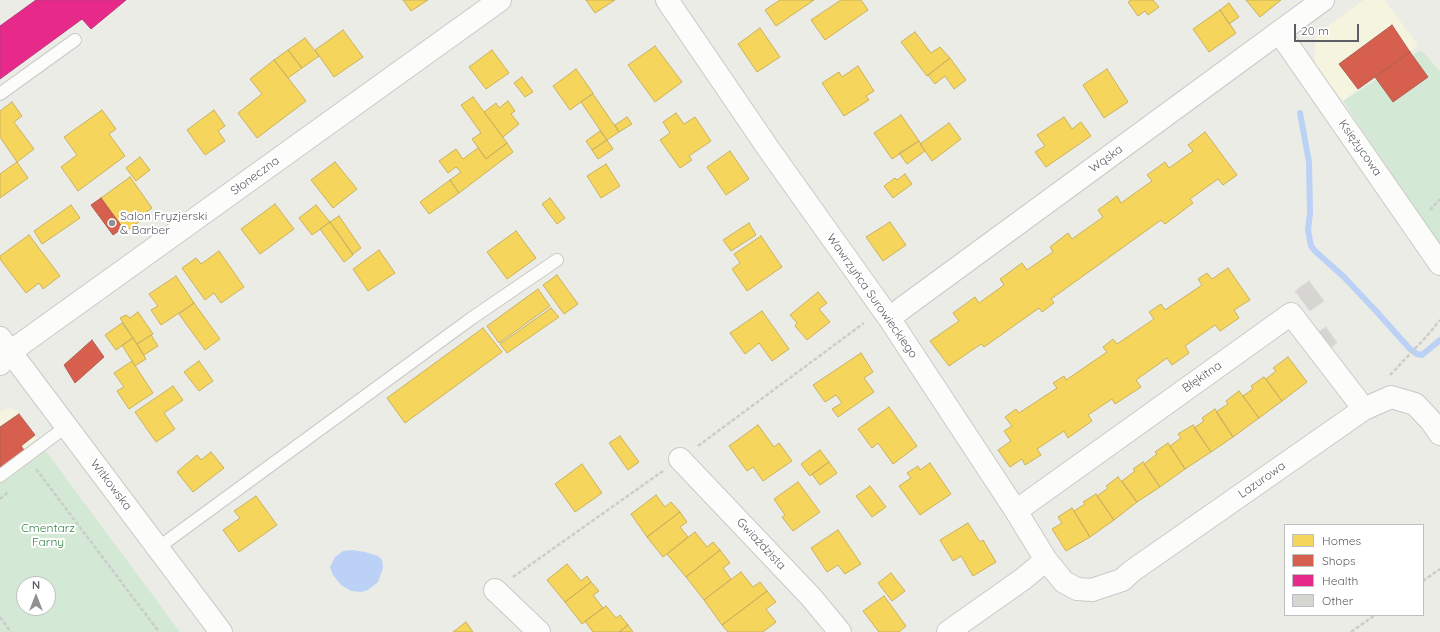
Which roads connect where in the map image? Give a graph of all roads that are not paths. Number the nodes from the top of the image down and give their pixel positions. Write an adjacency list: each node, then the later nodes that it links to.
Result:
1 (500, 0): 10 (street, Słoneczna)
2 (667, 0): 9 (street, Wawrzyńca Surowieckiego)
3 (1323, 0): 4 (street, Wąska)
4 (1279, 32): 8 (street, Księżycowa); 9 (street, Wąska)
5 (75, 40): 6 (lane)
6 (0, 94)
7 (557, 260): 17 (lane)
8 (1440, 264)
9 (889, 318): 16 (street, Wawrzyńca Surowieckiego)
10 (3, 351): 12 (street, Witkowska)
11 (1364, 409): 13 (street, Lazurowa); 16 (street, Błękitna); 19 (street, Lazurowa)
12 (67, 426): 15 (lane); 17 (street, Witkowska)
13 (1440, 434)
14 (680, 459): 21 (street, Gwiaździsta)
15 (0, 476)
16 (1016, 510): 18 (street, Wawrzyńca Surowieckiego)
17 (159, 547): 22 (street, Witkowska)
18 (1046, 560): 19 (street, Wawrzyńca Surowieckiego); 24 (street)
19 (1078, 588)
20 (495, 590): 23 (street)
21 (833, 630)
22 (222, 632)
23 (539, 632)
24 (948, 632)

